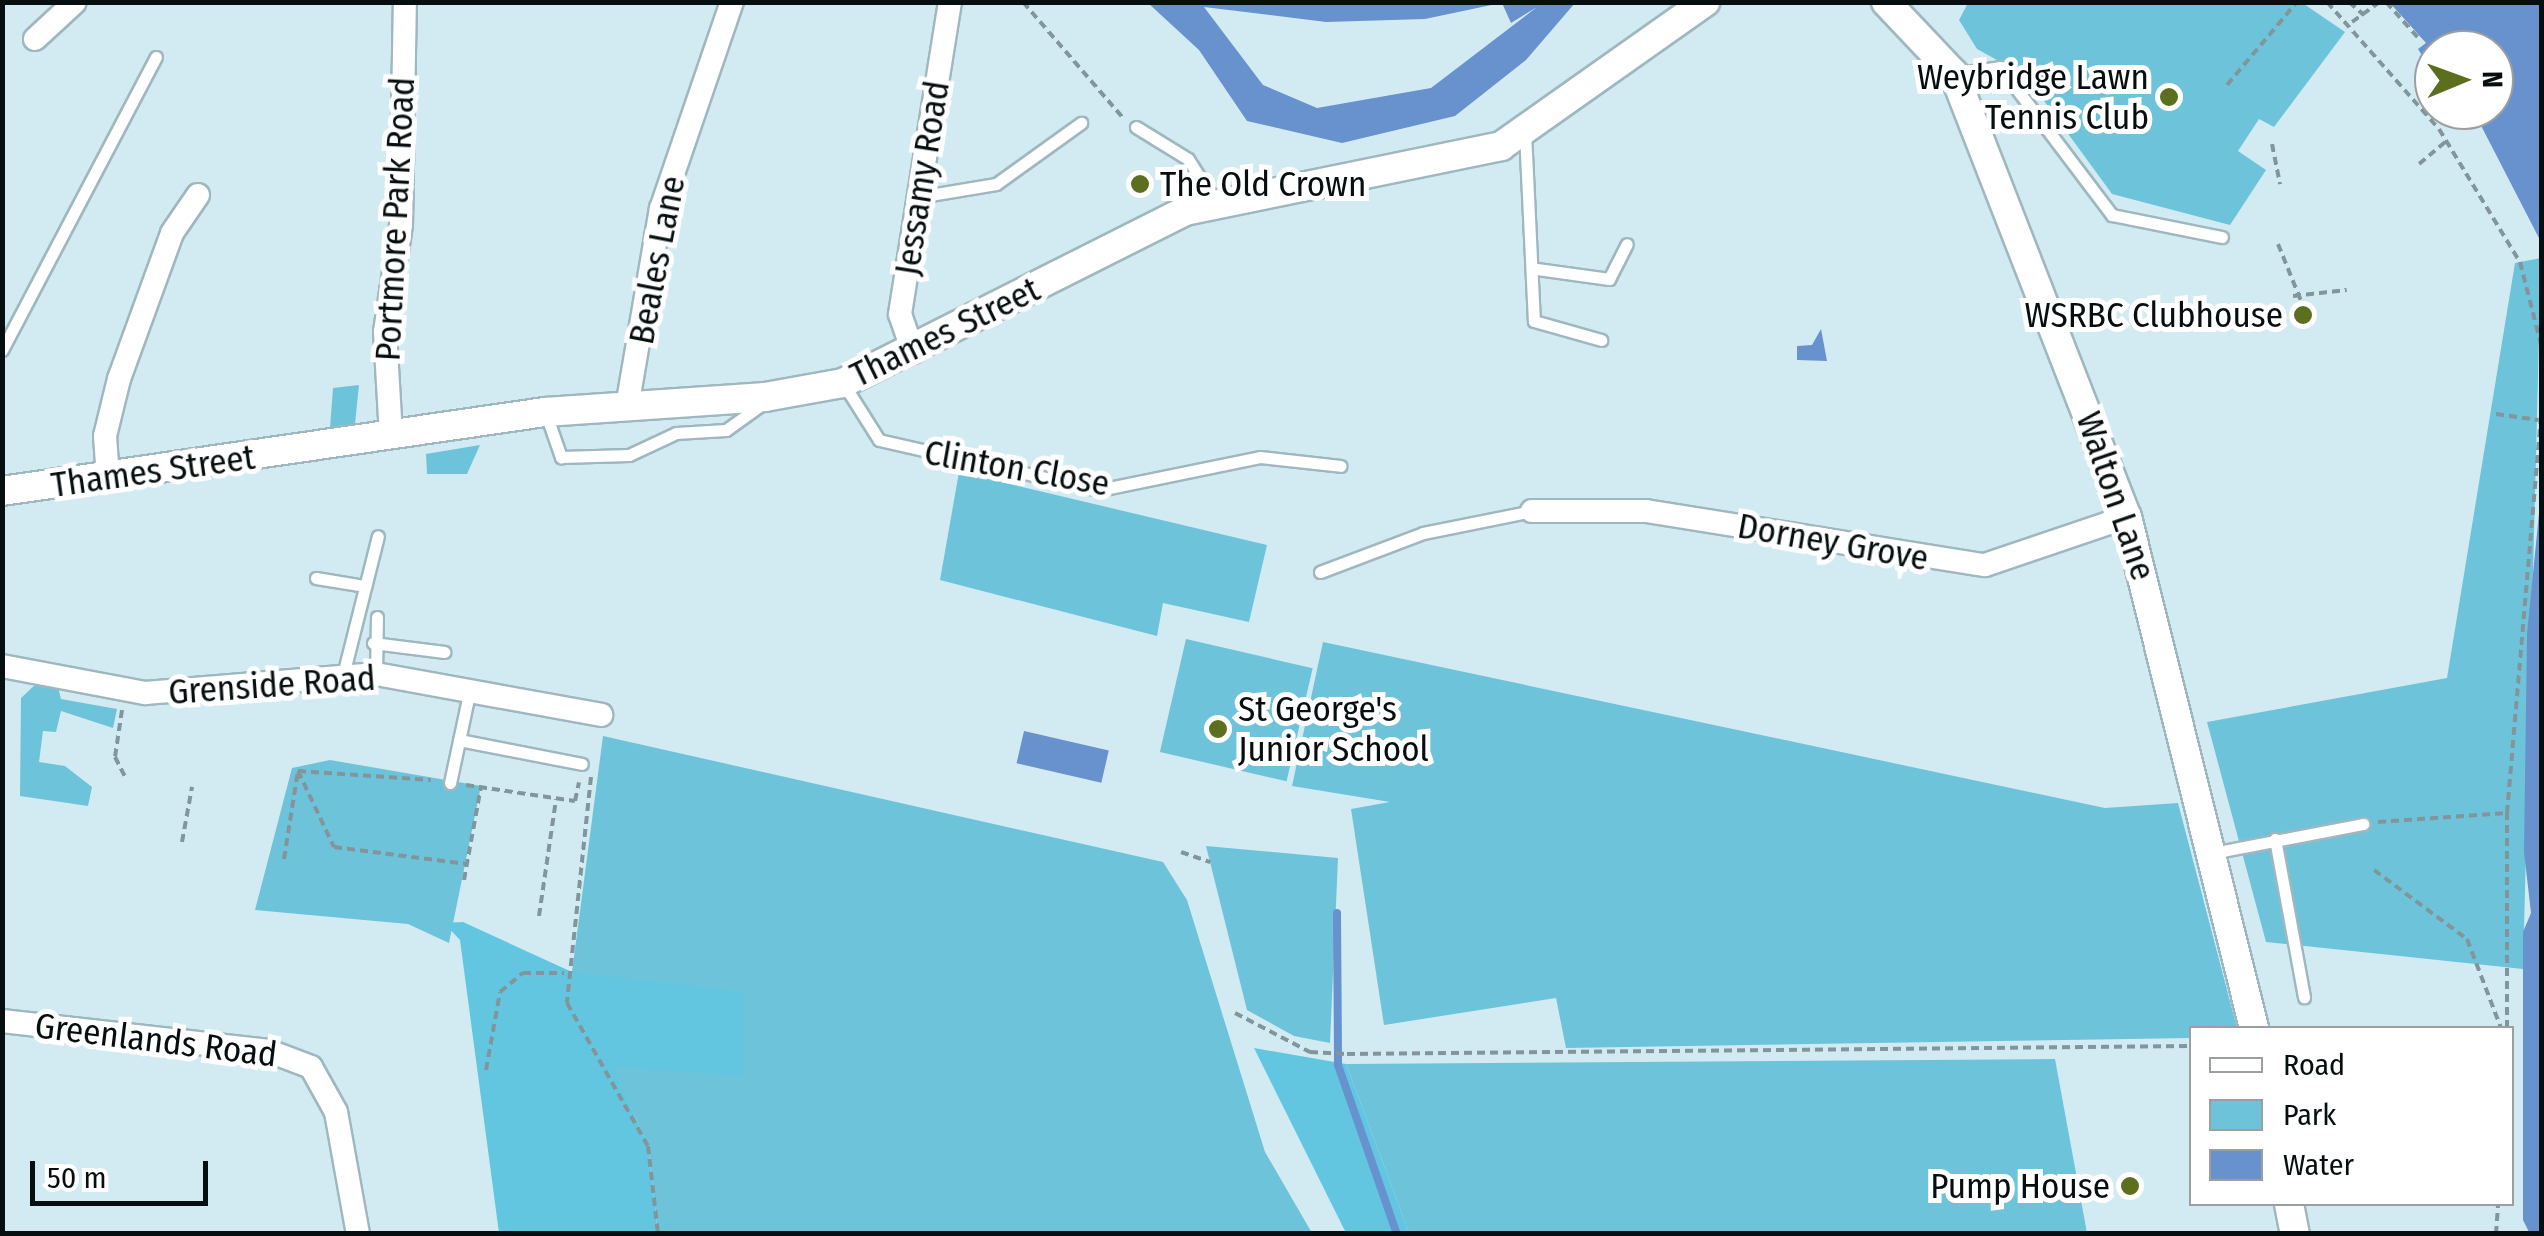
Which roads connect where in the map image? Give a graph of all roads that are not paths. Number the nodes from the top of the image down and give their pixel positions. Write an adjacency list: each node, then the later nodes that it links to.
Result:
1 (75, 2): 7 (street)
2 (405, 2): 26 (street, Portmore Park Road)
3 (732, 2): 24 (street, Beales Lane)
4 (950, 2): 14 (street, Jessamy Road)
5 (1886, 2): 9 (street, Walton Lane)
6 (1688, 6): 12 (street, Thames Street)
7 (35, 39)
8 (156, 57): 20 (lane)
9 (1954, 74): 16 (lane); 31 (street, Walton Lane)
10 (1082, 124): 14 (lane)
11 (1136, 128): 15 (lane)
12 (1525, 132): 15 (street, Thames Street); 18 (lane)
13 (198, 195): 28 (street)
14 (918, 197): 21 (street, Jessamy Road)
15 (1214, 200): 21 (street, Thames Street)
16 (2222, 237)
17 (1628, 244): 18 (lane)
18 (1537, 269): 19 (lane)
19 (1601, 340)
20 (2, 350)
21 (913, 352): 22 (street, Thames Street)
22 (843, 383): 23 (street, Thames Street); 27 (lane, Clinton Close)
23 (772, 396): 24 (street, Thames Street); 25 (lane)
24 (627, 406): 25 (street, Thames Street)
25 (545, 412): 26 (street, Thames Street)
26 (391, 436): 28 (street, Thames Street)
27 (1341, 466)
28 (108, 478): 29 (street, Thames Street)
29 (2, 490)
30 (1532, 511): 31 (street, Dorney Grove); 33 (lane)
31 (2127, 517): 49 (street, Walton Lane)
32 (378, 536): 35 (lane)
33 (1320, 572)
34 (316, 578): 35 (lane)
35 (365, 586): 41 (lane)
36 (376, 617): 37 (lane)
37 (374, 643): 38 (lane); 40 (lane)
38 (444, 652)
39 (2, 666): 41 (street, Grenside Road)
40 (376, 674): 41 (street, Grenside Road); 42 (street, Grenside Road)
41 (343, 675)
42 (470, 689): 43 (street, Grenside Road); 44 (lane)
43 (601, 715)
44 (459, 740): 45 (lane); 46 (lane)
45 (587, 767)
46 (450, 783)
47 (2364, 824): 48 (lane)
48 (2275, 839): 49 (lane); 50 (lane)
49 (2217, 852): 52 (street, Walton Lane)
50 (2304, 997)
51 (2, 1021): 54 (street, Greenlands Road)
52 (2254, 1026)
53 (2289, 1206): 55 (street)
54 (358, 1234)
55 (2295, 1234)

